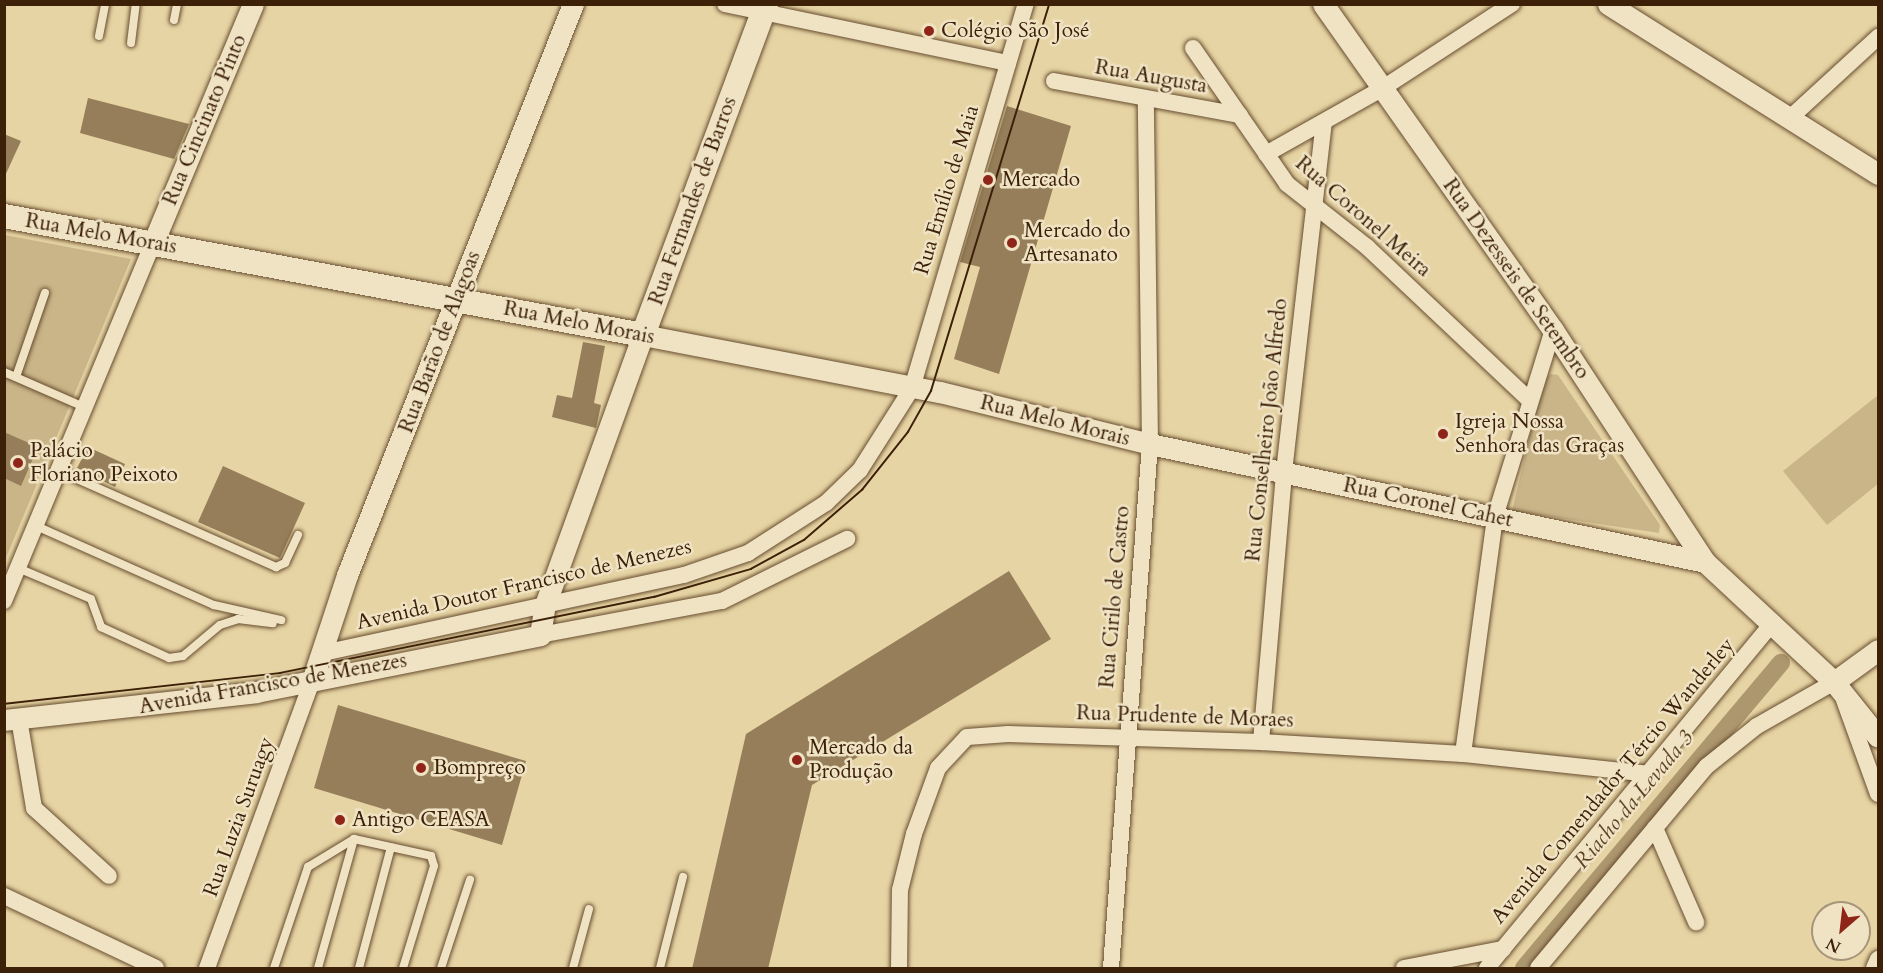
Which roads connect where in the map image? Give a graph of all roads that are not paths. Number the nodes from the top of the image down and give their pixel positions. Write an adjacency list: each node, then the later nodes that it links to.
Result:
1 (105, 4): 13 (lane)
2 (136, 4): 15 (lane)
3 (177, 4): 12 (lane)
4 (253, 4): 28 (street, Rua Cincinato Pinto)
5 (573, 4): 30 (street, Rua Barão de Alagoas)
6 (725, 4): 11 (street)
7 (1026, 4): 17 (street, Rua Emílio de Maia)
8 (1323, 4): 19 (street, Rua Dezesseis de Setembro)
9 (1512, 4): 19 (street)
10 (1608, 4): 22 (street)
11 (764, 9): 17 (street); 32 (main road, Rua Fernandes de Barros)
12 (174, 20)
13 (99, 36)
14 (1878, 37): 22 (street)
15 (131, 43)
16 (1193, 48): 21 (street, Rua Coronel Meira)
17 (1008, 63): 35 (street, Rua Emílio de Maia)
18 (1054, 81): 20 (street, Rua Augusta)
19 (1383, 88): 23 (street); 31 (street, Rua Dezesseis de Setembro)
20 (1146, 101): 21 (street, Rua Augusta); 38 (street, Rua Cirilo de Castro)
21 (1240, 115): 24 (street, Rua Coronel Meira)
22 (1790, 118): 25 (street)
23 (1324, 123): 24 (street); 26 (street, Rua Conselheiro João Alfredo)
24 (1266, 154): 26 (street, Rua Coronel Meira)
25 (1878, 174)
26 (1313, 200): 36 (street, Rua Coronel Meira); 40 (street, Rua Conselheiro João Alfredo)
27 (4, 216): 28 (main road, Rua Melo Morais)
28 (153, 243): 30 (main road, Rua Melo Morais); 37 (street, Rua Cincinato Pinto)
29 (45, 293): 34 (lane)
30 (457, 298): 32 (main road, Rua Melo Morais); 52 (street, Rua Barão de Alagoas)
31 (1553, 330): 36 (street); 45 (street, Rua Dezesseis de Setembro)
32 (643, 335): 35 (street, Rua Melo Morais); 48 (street, Rua Fernandes de Barros)
33 (4, 372): 34 (lane)
34 (16, 377): 37 (lane)
35 (912, 388): 38 (street, Rua Melo Morais); 48 (street, Avenida Doutor Francisco de Menezes)
36 (1527, 398): 41 (street)
37 (84, 408): 39 (street, Rua Cincinato Pinto)
38 (1150, 444): 40 (street, Rua Coronel Cahet); 56 (street, Rua Cirilo de Castro)
39 (56, 470): 42 (street, Rua Cincinato Pinto); 43 (lane)
40 (1284, 472): 41 (street, Rua Coronel Cahet); 58 (street, Rua Conselheiro João Alfredo)
41 (1495, 517): 45 (street, Rua Coronel Cahet); 59 (street)
42 (34, 525): 46 (street, Rua Cincinato Pinto); 46 (lane)
43 (298, 535)
44 (847, 539): 50 (street)
45 (1705, 562): 49 (street, Rua Dezesseis de Setembro)
46 (18, 567): 47 (street, Rua Cincinato Pinto)
47 (4, 601)
48 (545, 605): 50 (street, Rua Fernandes de Barros); 52 (street, Avenida Doutor Francisco de Menezes)
49 (1773, 622): 54 (street, Rua Dezesseis de Setembro); 60 (street, Avenida Comendador Tércio Wanderley)
50 (540, 635): 53 (street, Avenida Francisco de Menezes)
51 (1878, 650): 54 (street)
52 (323, 653): 53 (street, Rua Barão de Alagoas)
53 (312, 681): 55 (street, Avenida Francisco de Menezes); 75 (street, Rua Luzia Suruagy)
54 (1838, 688): 57 (street, Rua Dezesseis de Setembro); 61 (street); 62 (street)
55 (12, 719): 65 (street)
56 (1126, 736): 58 (street, Rua Prudente de Moraes); 83 (street, Rua Prudente de Moraes); 84 (street, Rua Cirilo de Castro)
57 (1878, 737)
58 (1261, 742): 59 (street, Rua Prudente de Moraes)
59 (1463, 754): 60 (street, Rua Prudente de Moraes)
60 (1649, 774): 71 (street, Avenida Comendador Tércio Wanderley)
61 (1878, 794)
62 (1655, 828): 70 (street); 87 (street)
63 (354, 839): 64 (lane); 76 (lane); 77 (lane)
64 (391, 847): 78 (lane); 79 (lane)
65 (109, 876)
66 (683, 877): 82 (lane)
67 (470, 880): 80 (lane)
68 (4, 896): 74 (street)
69 (589, 909): 81 (lane)
70 (1696, 922)
71 (1503, 950): 73 (street); 86 (street, Avenida Comendador Tércio Wanderley)
72 (1878, 959): 88 (street)
73 (1427, 967): 85 (street)
74 (156, 969)
75 (207, 969)
76 (274, 969)
77 (318, 969)
78 (359, 969)
79 (403, 969)
80 (441, 969)
81 (573, 969)
82 (660, 969)
83 (899, 969)
84 (1111, 969)
85 (1404, 969)
86 (1487, 969)
87 (1538, 969)
88 (1874, 969)

